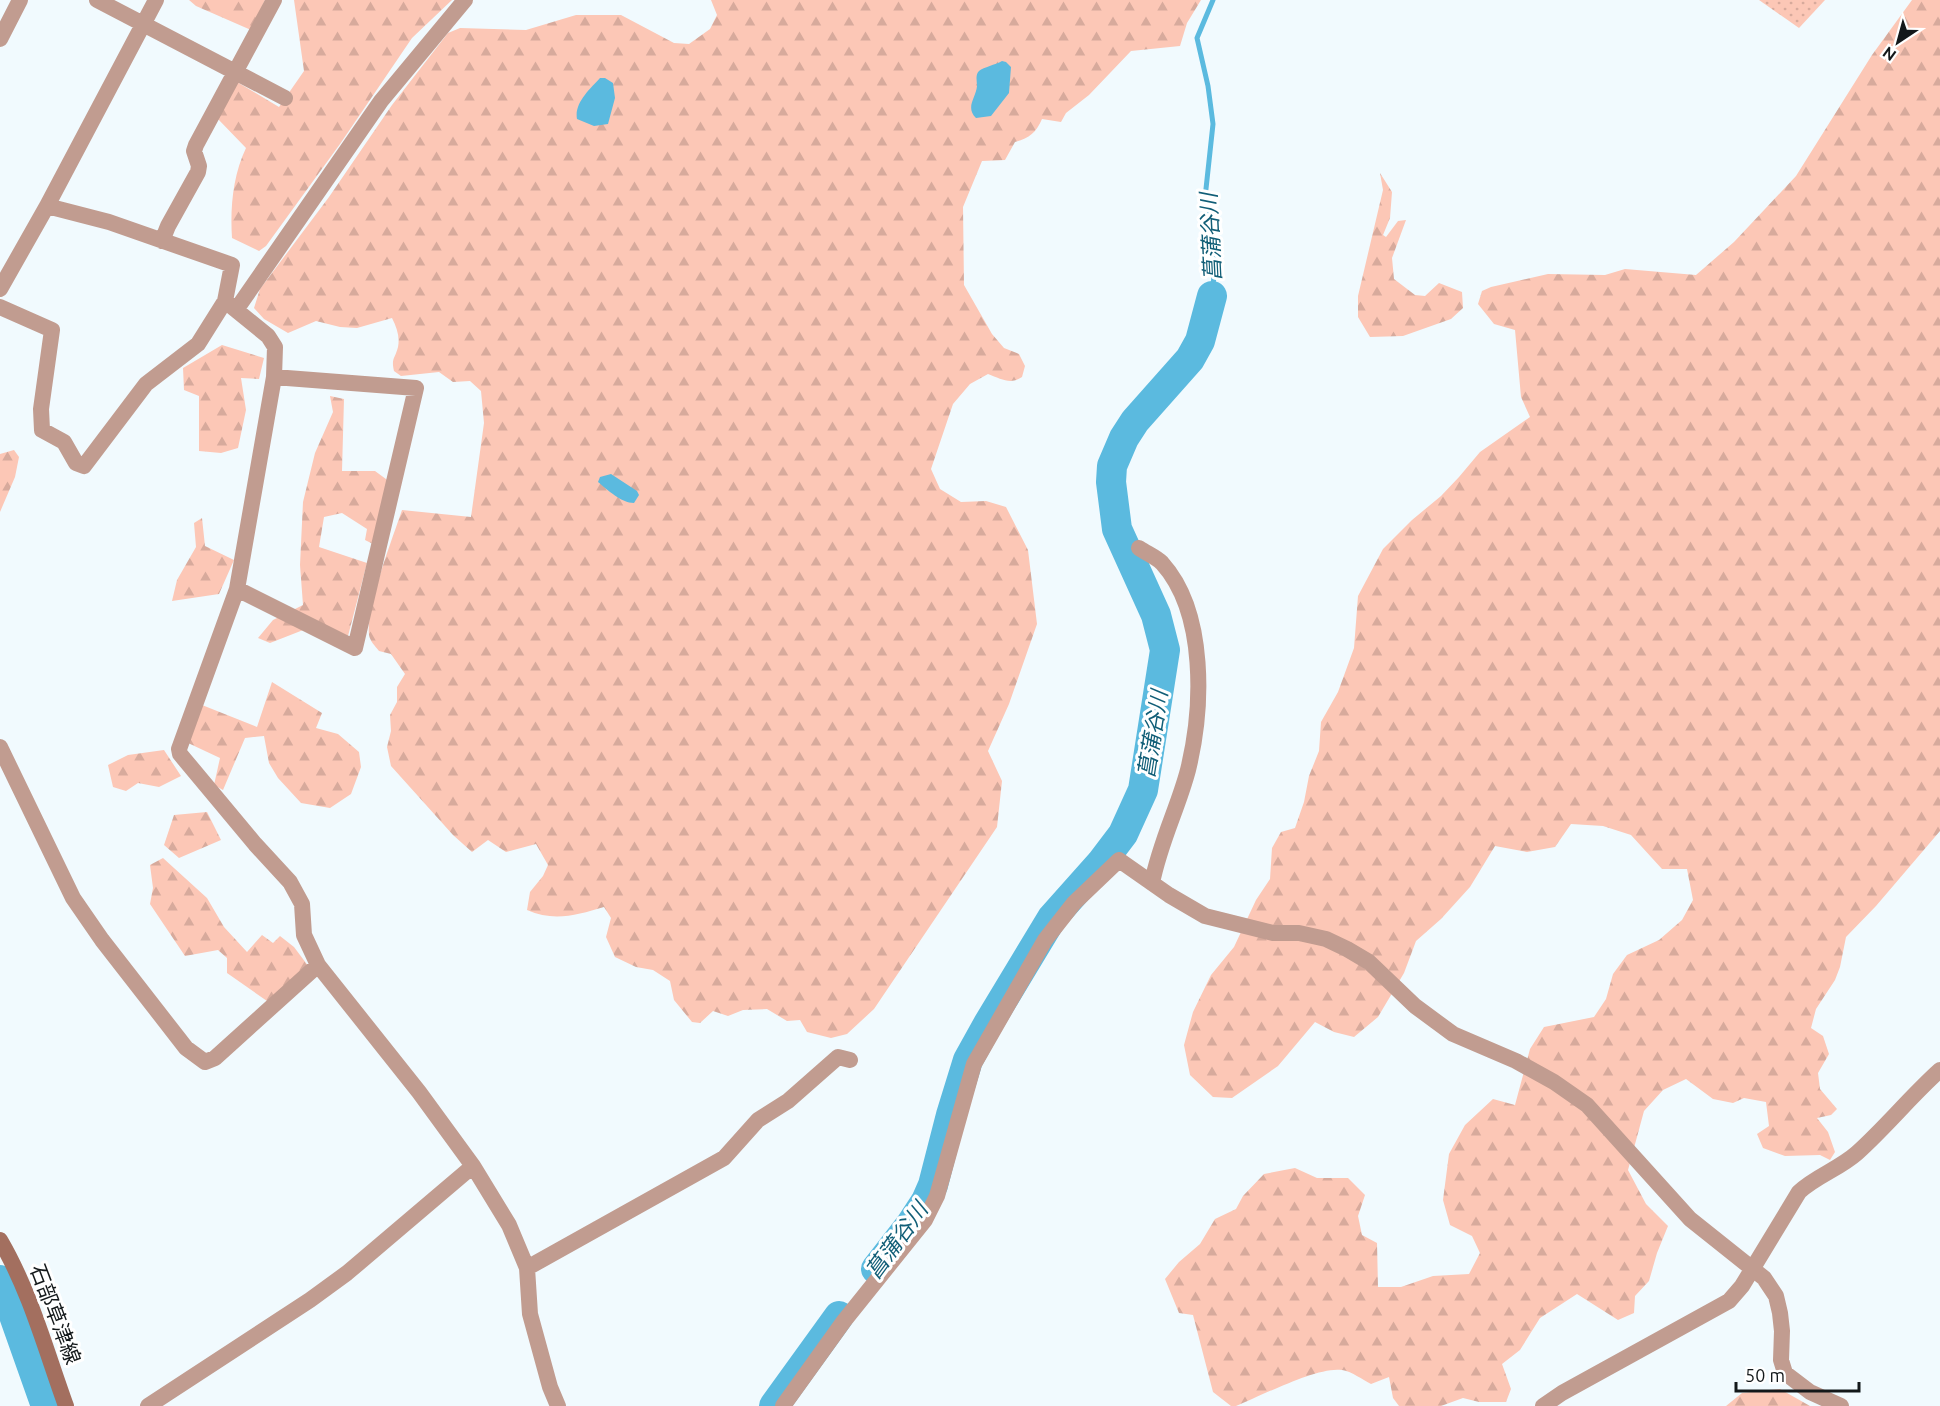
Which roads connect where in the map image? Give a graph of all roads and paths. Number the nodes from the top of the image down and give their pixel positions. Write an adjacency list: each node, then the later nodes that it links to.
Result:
1 (20, 0): 7 (street)
2 (97, 0): 6 (street)
3 (156, 0): 6 (street)
4 (274, 0): 8 (street)
5 (465, 0): 13 (street)
6 (142, 24): 8 (street); 10 (street)
7 (0, 39)
8 (236, 71): 9 (street); 11 (street)
9 (285, 98)
10 (47, 206): 11 (street); 14 (street)
11 (162, 241): 12 (street)
12 (232, 265): 13 (street); 15 (street)
13 (260, 274): 15 (street)
14 (0, 289)
15 (231, 305): 16 (street); 17 (street)
16 (0, 307)
17 (274, 377): 19 (street); 19 (street)
18 (1139, 548): 21 (street)
19 (237, 589): 22 (street)
20 (0, 747): 22 (street)
21 (1152, 883): 27 (street); 32 (street)
22 (318, 965): 25 (street)
23 (850, 1060): 28 (street)
24 (1940, 1070): 27 (street)
25 (473, 1166): 28 (street); 30 (street)
26 (0, 1240): 29 (main road, 石部草津線)
27 (1752, 1267): 33 (street); 34 (street)
28 (527, 1268): 31 (street)
29 (66, 1406)
30 (148, 1406)
31 (558, 1406)
32 (783, 1406)
33 (1543, 1406)
34 (1841, 1406)

